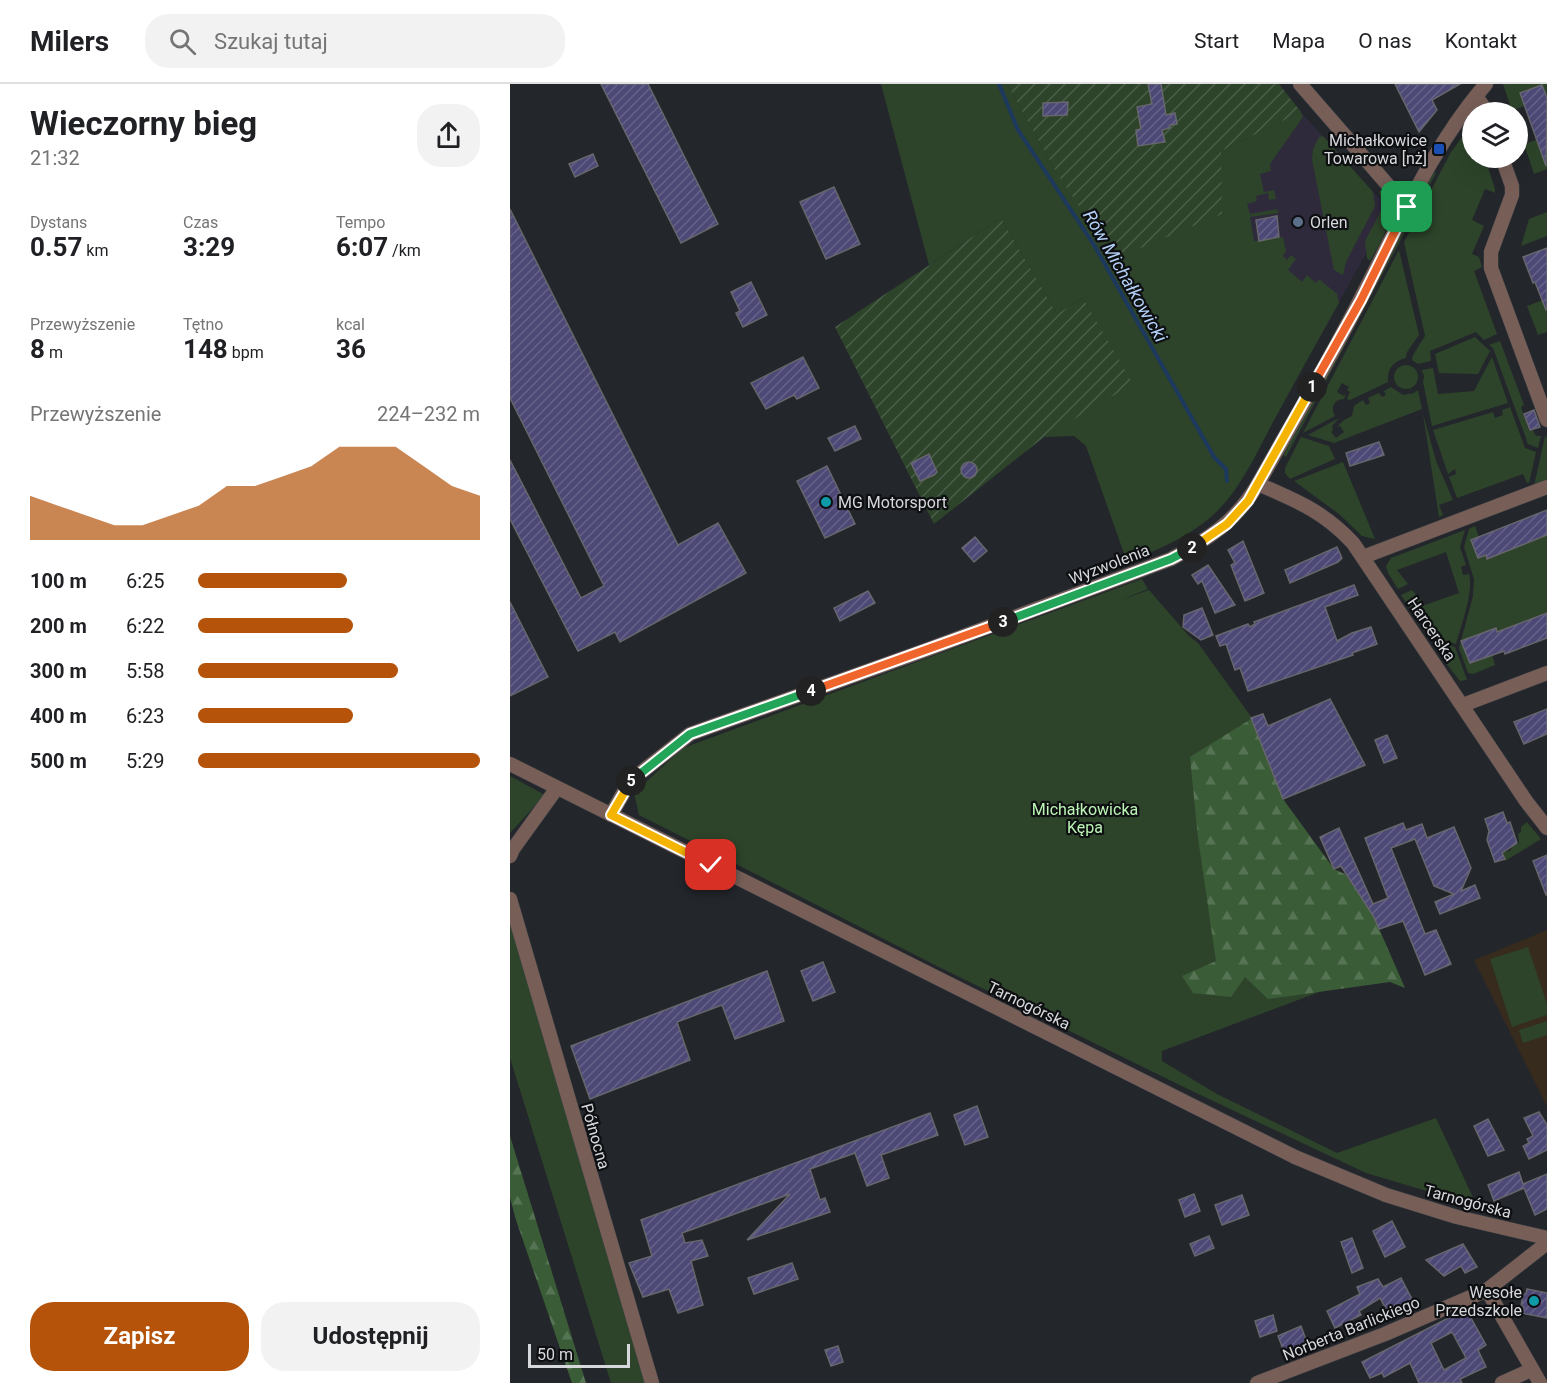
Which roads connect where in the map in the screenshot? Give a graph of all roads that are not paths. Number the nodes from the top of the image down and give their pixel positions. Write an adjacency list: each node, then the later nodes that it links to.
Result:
1 (1300, 84): 6 (street)
2 (1486, 84): 3 (street, Wyzwolenia)
3 (1476, 96): 4 (street); 6 (street, Wyzwolenia)
4 (1480, 102)
5 (1506, 168): 7 (street)
6 (1407, 207): 8 (street, Wyzwolenia)
7 (1547, 420)
8 (1258, 484): 10 (street, Harcerska); 15 (street, Wyzwolenia)
9 (1547, 487): 10 (street)
10 (1363, 556): 12 (street, Harcerska)
11 (1547, 673): 12 (street)
12 (1463, 705): 16 (street, Harcerska)
13 (510, 764): 14 (street, Tarnogórska)
14 (558, 788): 15 (street, Tarnogórska); 17 (street)
15 (611, 815): 19 (street, Tarnogórska)
16 (1546, 825)
17 (510, 856)
18 (510, 899): 23 (street, Północna)
19 (1547, 1238)
20 (1547, 1243): 21 (street, Norberta Barlickiego)
21 (1486, 1290): 22 (street); 24 (street, Norberta Barlickiego)
22 (1531, 1370): 25 (street); 26 (street)
23 (652, 1383)
24 (1257, 1383)
25 (1502, 1383)
26 (1540, 1383)

